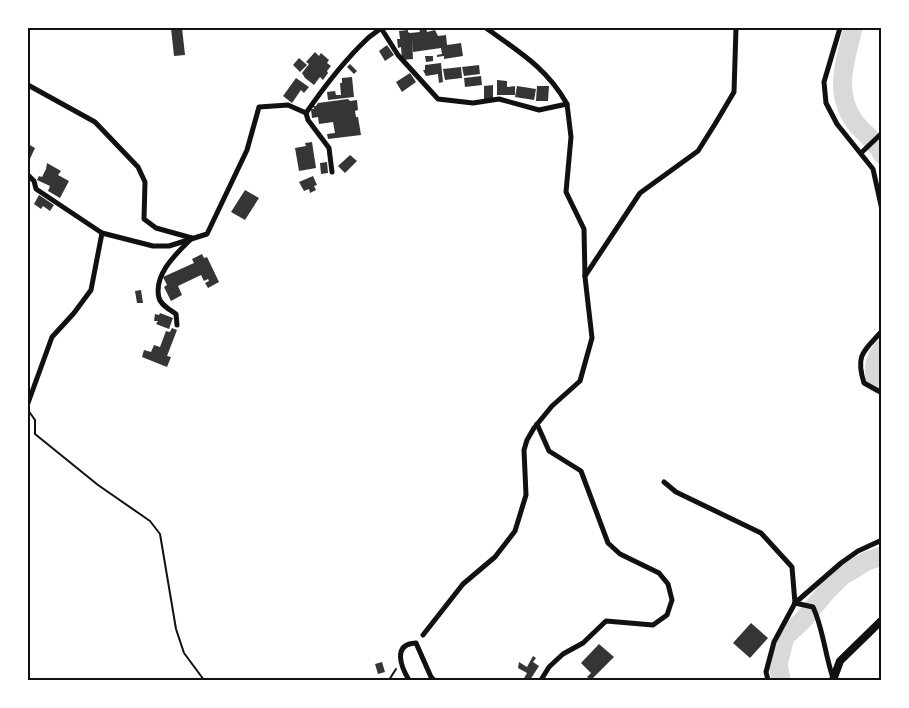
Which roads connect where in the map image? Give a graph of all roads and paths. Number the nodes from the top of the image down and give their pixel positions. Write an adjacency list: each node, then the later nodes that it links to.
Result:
1 (381, 28): 6 (street); 7 (street)
2 (486, 28): 6 (street)
3 (736, 28): 15 (street)
4 (840, 28): 9 (street)
5 (28, 85): 14 (street)
6 (567, 104): 15 (street)
7 (306, 113): 10 (street); 14 (street)
8 (881, 134): 9 (street)
9 (860, 153): 12 (street)
10 (332, 172)
11 (28, 175): 13 (street)
12 (882, 210)
13 (102, 233): 14 (street); 19 (street)
14 (192, 238): 16 (street)
15 (585, 277): 21 (street)
16 (177, 325)
17 (882, 331): 18 (street)
18 (882, 393)
19 (28, 402)
20 (28, 410): 28 (path)
21 (537, 424): 26 (street); 31 (street)
22 (664, 482): 24 (street)
23 (882, 540): 24 (street)
24 (795, 603): 27 (street); 32 (street)
25 (882, 620): 27 (main road)
26 (423, 635)
27 (833, 679)
28 (204, 680)
29 (409, 680): 30 (street)
30 (434, 680)
31 (542, 680)
32 (768, 680)

